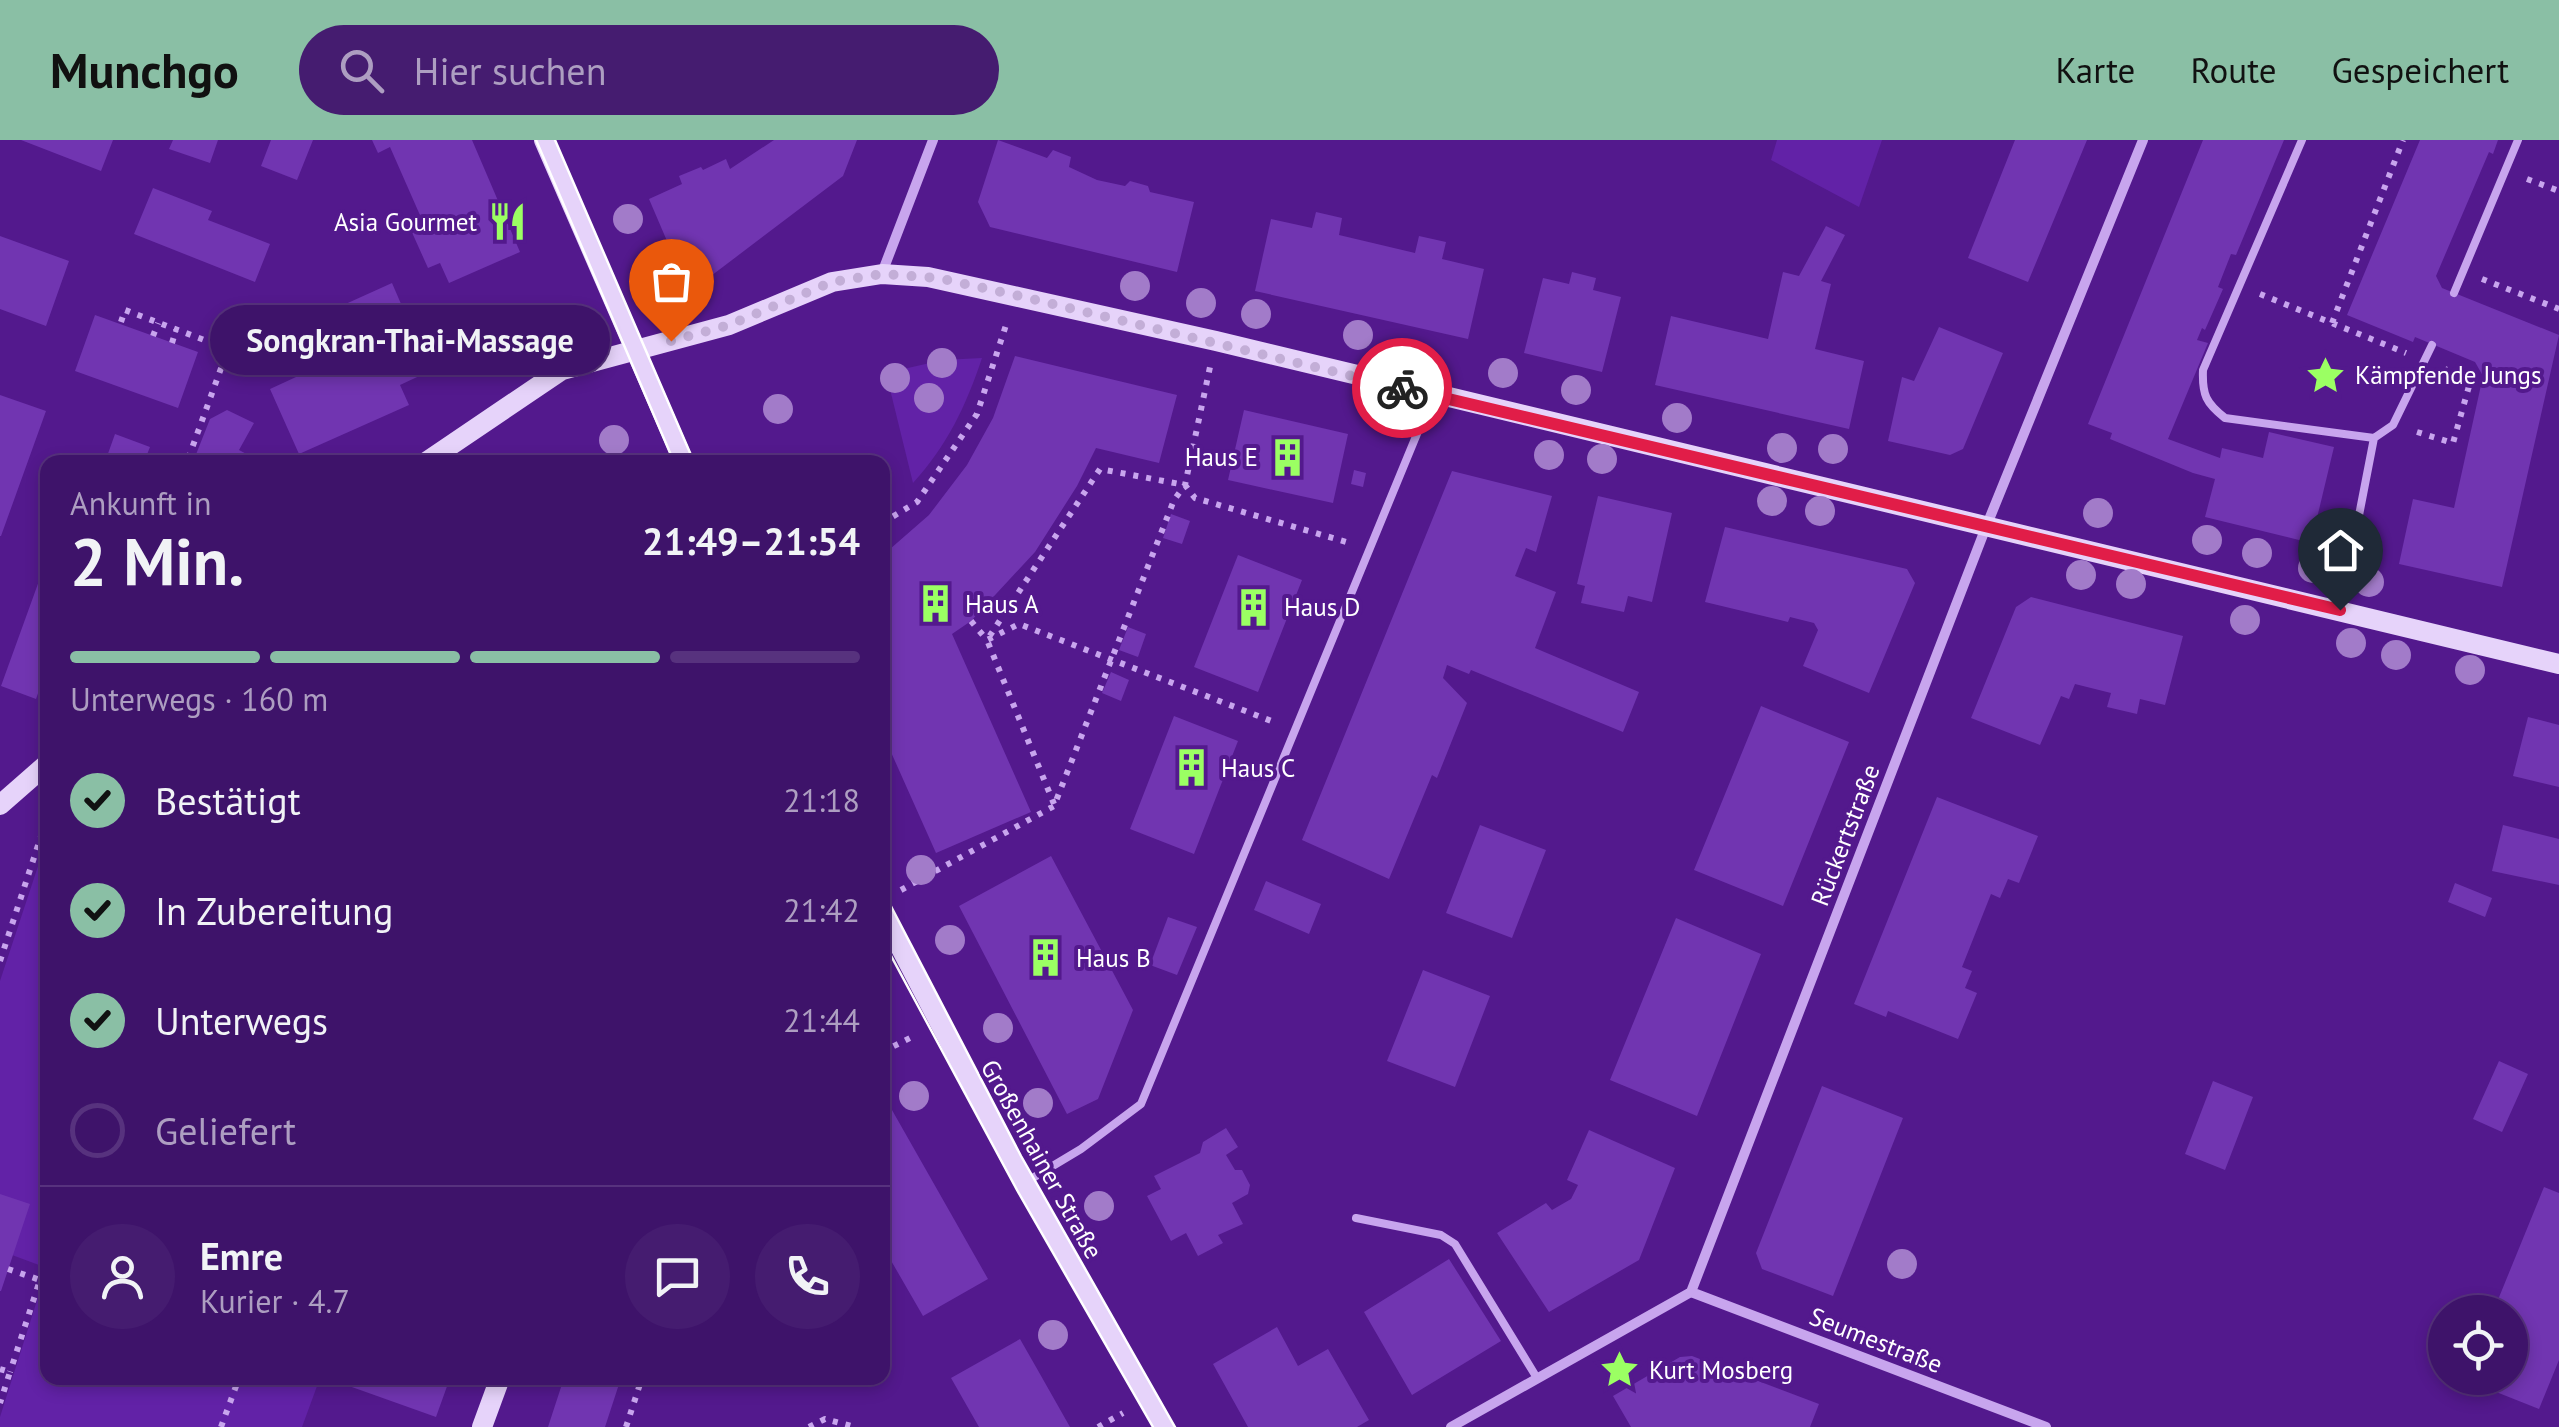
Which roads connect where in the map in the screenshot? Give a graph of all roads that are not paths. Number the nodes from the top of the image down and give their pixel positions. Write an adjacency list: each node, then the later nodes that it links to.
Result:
1 (544, 140): 9 (street)
2 (933, 140): 6 (street)
3 (2143, 140): 14 (street, Rückertstraße)
4 (2302, 140): 11 (lane)
5 (2518, 140): 7 (lane)
6 (882, 274): 9 (street); 10 (street)
7 (2454, 292)
8 (2432, 345): 11 (lane)
9 (636, 351): 12 (street); 13 (street)
10 (1433, 396): 14 (street); 20 (lane)
11 (2374, 438): 15 (lane)
12 (436, 455)
13 (681, 455)
14 (1986, 527): 15 (street); 22 (street, Rückertstraße)
15 (2340, 610): 16 (street)
16 (2559, 664)
17 (40, 770): 18 (street)
18 (0, 805)
19 (890, 915): 20 (street, Großenhainer Straße)
20 (1025, 1183): 26 (street, Großenhainer Straße)
21 (1356, 1218): 23 (lane)
22 (1691, 1292): 23 (street); 28 (street, Seumestraße)
23 (1537, 1378): 27 (street)
24 (497, 1385): 25 (street)
25 (482, 1427)
26 (1164, 1427)
27 (1452, 1427)
28 (2046, 1427)

